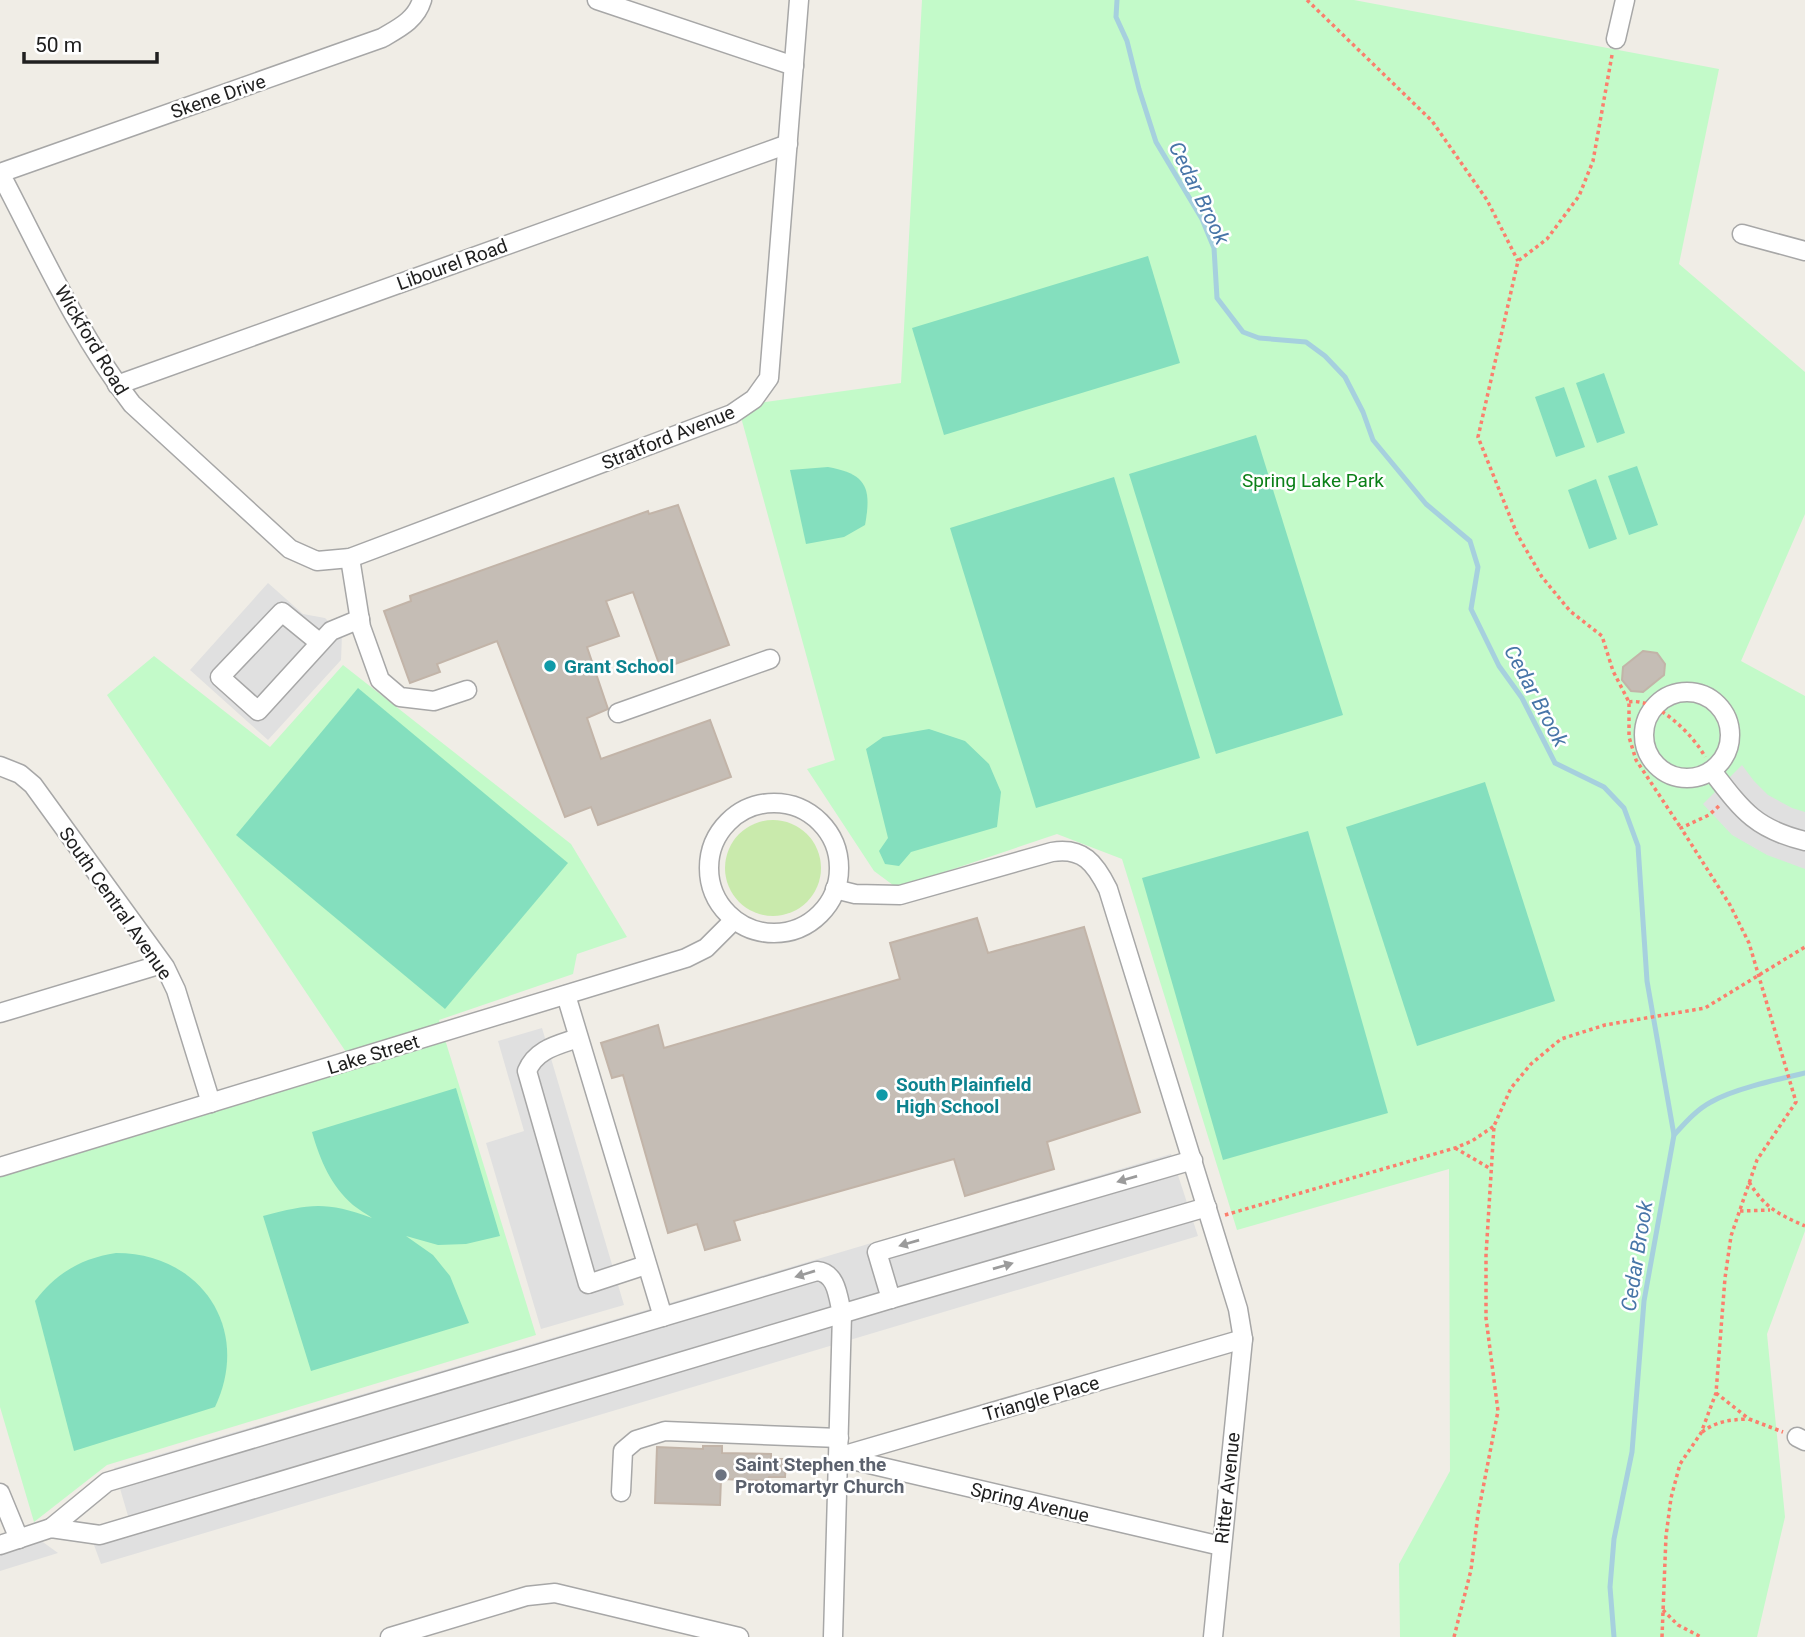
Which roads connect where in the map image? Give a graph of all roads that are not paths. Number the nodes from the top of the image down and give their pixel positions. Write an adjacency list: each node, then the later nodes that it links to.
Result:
1 (422, 0): 8 (street, Skene Drive)
2 (597, 0): 6 (street)
3 (799, 0): 6 (street, Stratford Avenue)
4 (1625, 0): 5 (street)
5 (1616, 39)
6 (794, 66): 7 (street, Stratford Avenue)
7 (788, 144): 11 (street, Libourel Road); 12 (street, Stratford Avenue)
8 (0, 173): 11 (street, Wickford Road)
9 (1742, 234): 10 (street)
10 (1805, 251)
11 (117, 385): 13 (street, Wickford Road)
12 (349, 558): 13 (street, Stratford Avenue); 14 (street)
13 (317, 561)
14 (360, 619): 15 (street); 17 (street)
15 (320, 643): 15 (street)
16 (771, 659): 18 (street)
17 (467, 690)
18 (618, 713)
19 (0, 766): 24 (street, South Central Avenue)
20 (1712, 771): 20 (street); 21 (street)
21 (1805, 841)
22 (835, 888): 23 (street); 23 (street); 29 (street, Ritter Avenue)
23 (734, 920): 25 (street, Lake Street)
24 (162, 964): 26 (street); 28 (street, South Central Avenue)
25 (566, 995): 27 (street); 28 (street, Lake Street)
26 (0, 1013)
27 (578, 1038): 32 (street); 32 (street)
28 (211, 1103): 30 (street, Lake Street)
29 (1193, 1160): 31 (street, Ritter Avenue); 33 (street, one-way to 33)
30 (0, 1167)
31 (1209, 1213): 33 (street, one-way to 31); 36 (street, Ritter Avenue)
32 (646, 1265): 35 (street)
33 (891, 1299): 34 (street)
34 (842, 1314): 35 (street, one-way to 35); 37 (street); 41 (street)
35 (663, 1317): 41 (street)
36 (1243, 1339): 38 (street, Triangle Place); 44 (street, Ritter Avenue)
37 (839, 1438): 38 (street); 39 (street)
38 (838, 1457): 44 (street, Spring Avenue); 47 (street)
39 (621, 1492)
40 (0, 1493): 42 (street)
41 (51, 1528): 42 (street)
42 (19, 1539): 43 (street)
43 (0, 1545)
44 (1221, 1546): 48 (street, Ritter Avenue)
45 (390, 1637): 46 (street)
46 (738, 1637)
47 (833, 1637)
48 (1213, 1637)

